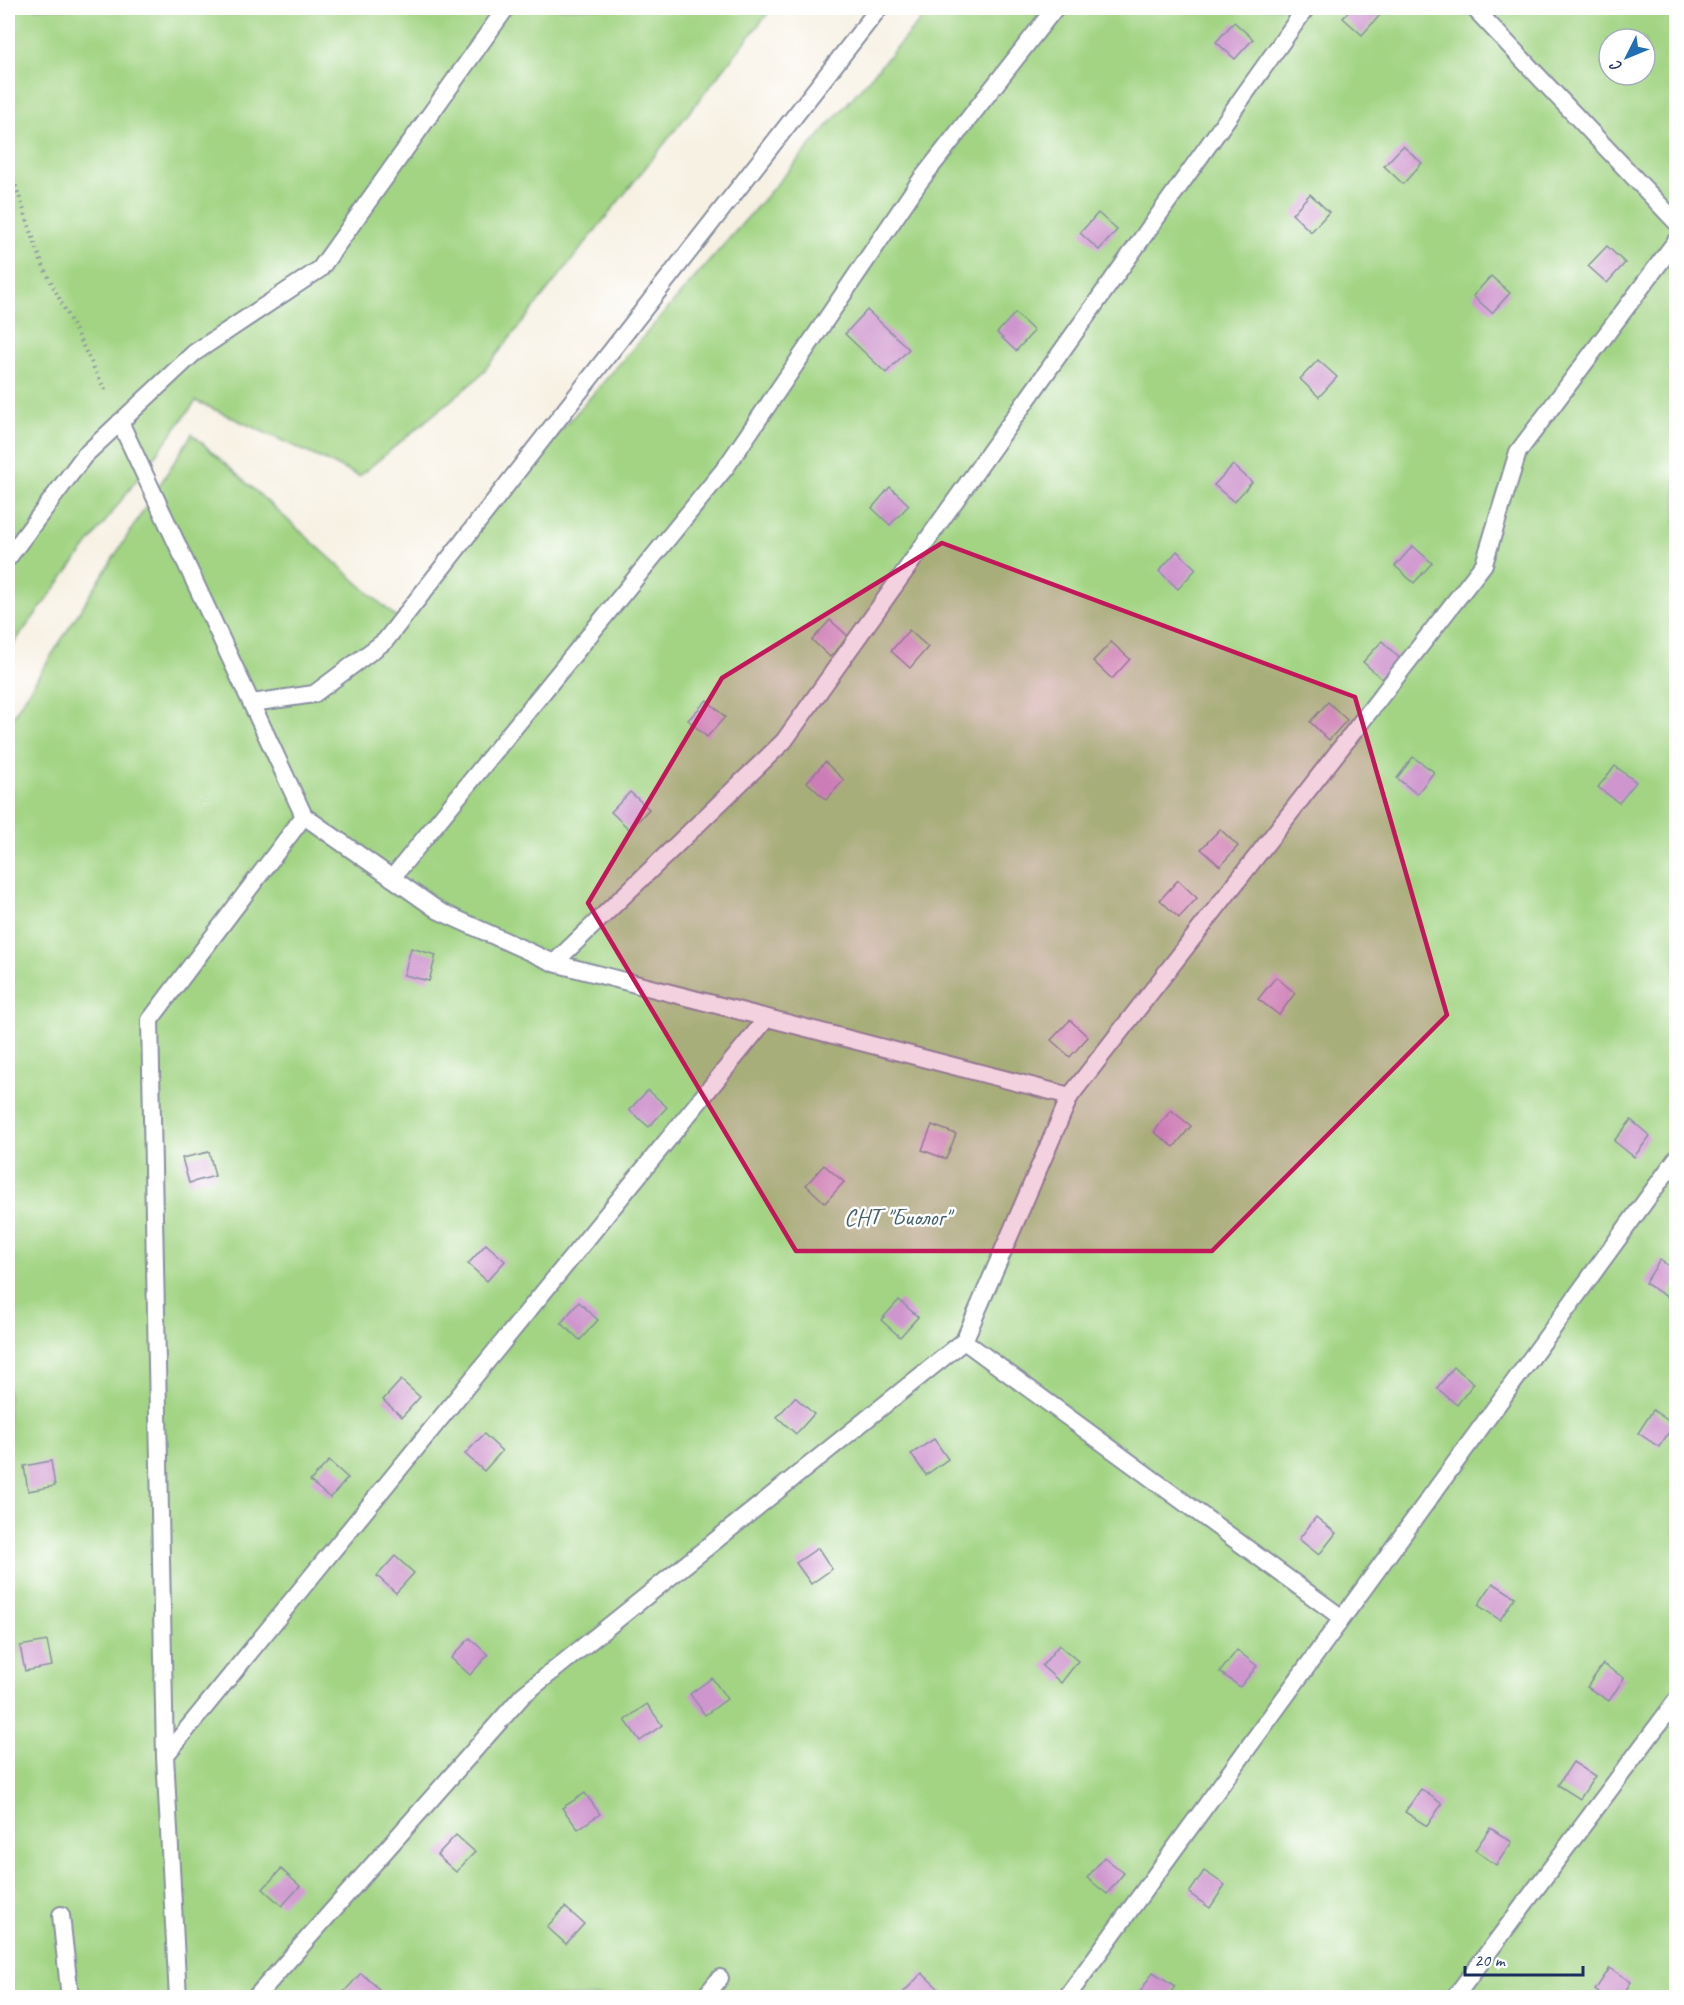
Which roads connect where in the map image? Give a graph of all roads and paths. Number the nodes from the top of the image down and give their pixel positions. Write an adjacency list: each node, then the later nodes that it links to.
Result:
1 (506, 8): 9 (lane)
2 (879, 8): 11 (lane)
3 (1055, 8): 13 (lane)
4 (1306, 8): 14 (lane)
5 (1474, 8): 7 (lane)
6 (8, 162): 9 (path)
7 (1677, 222)
8 (1677, 241): 16 (lane)
9 (120, 422): 10 (lane); 11 (lane)
10 (8, 558)
11 (252, 703): 12 (lane)
12 (304, 816): 13 (lane); 21 (lane)
13 (392, 878): 14 (lane)
14 (554, 963): 15 (lane)
15 (767, 1017): 16 (lane); 21 (lane)
16 (1071, 1096): 18 (lane)
17 (1677, 1159): 19 (lane)
18 (964, 1341): 19 (lane); 26 (lane)
19 (1342, 1618): 28 (lane)
20 (1677, 1701): 29 (lane)
21 (165, 1756): 25 (lane)
22 (61, 1915): 24 (lane)
23 (720, 1978): 27 (lane)
24 (70, 1998)
25 (178, 1998)
26 (255, 1998)
27 (704, 1998)
28 (1066, 1998)
29 (1454, 1998)

